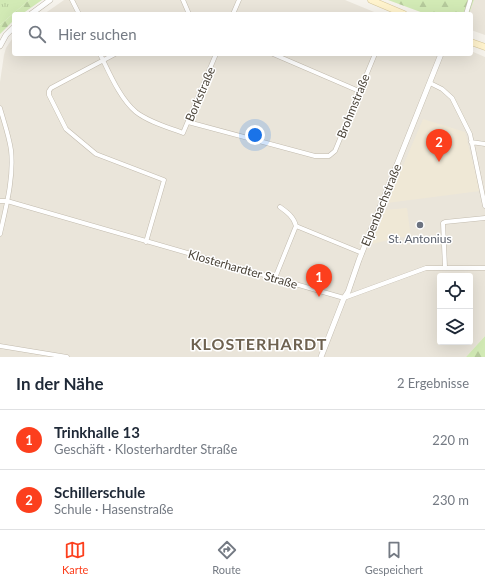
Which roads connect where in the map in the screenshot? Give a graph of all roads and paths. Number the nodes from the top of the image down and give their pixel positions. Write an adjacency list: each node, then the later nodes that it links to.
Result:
1 (50, 0): 7 (street)
2 (72, 0): 8 (street)
3 (183, 0): 9 (street)
4 (239, 0): 10 (street)
5 (371, 0): 11 (main road)
6 (470, 1): 12 (street)
7 (34, 12)
8 (78, 12)
9 (188, 12)
10 (234, 12)
11 (393, 12)
12 (467, 12)
13 (12, 28): 15 (street)
14 (473, 43): 16 (main road)
15 (0, 46)
16 (485, 47)
17 (101, 56): 23 (street)
18 (110, 56): 23 (street)
19 (215, 56): 27 (street, Borkstraße)
20 (277, 56): 25 (street)
21 (374, 56): 25 (street, Brohmstraße)
22 (440, 56): 24 (street, Elpenbachstraße)
23 (103, 59): 27 (street, Borkstraße); 37 (street)
24 (430, 83): 28 (street); 38 (street, Elpenbachstraße)
25 (359, 91): 27 (street, Brohmstraße)
26 (0, 108): 31 (street)
27 (188, 122)
28 (471, 142): 29 (street); 33 (street)
29 (485, 144)
30 (0, 201): 31 (street, Klosterhardter Straße)
31 (7, 201): 36 (street); 37 (street, Klosterhardter Straße)
32 (280, 206): 35 (street)
33 (485, 206)
34 (485, 218): 39 (street)
35 (296, 226): 38 (street); 41 (street)
36 (0, 234)
37 (146, 242): 41 (street, Klosterhardter Straße)
38 (362, 253): 42 (street, Elpenbachstraße)
39 (446, 267): 40 (street); 42 (street)
40 (485, 268)
41 (275, 278): 42 (street, Klosterhardter Straße)
42 (344, 298): 46 (street, Elpenbachstraße)
43 (0, 346): 44 (street)
44 (42, 355): 45 (street)
45 (67, 357)
46 (321, 357)

